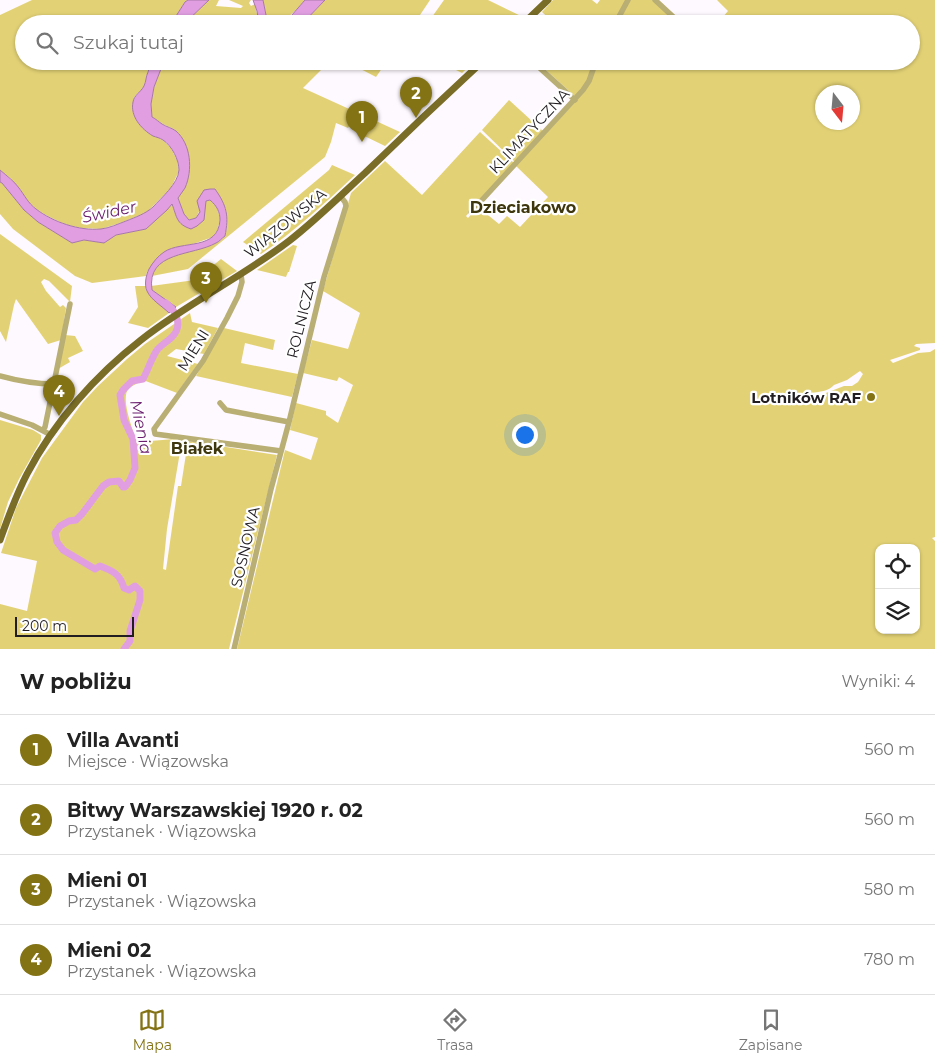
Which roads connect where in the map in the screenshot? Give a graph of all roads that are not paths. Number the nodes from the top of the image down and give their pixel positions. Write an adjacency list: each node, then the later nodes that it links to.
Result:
1 (548, 0): 4 (main road)
2 (628, 0): 5 (street)
3 (655, 0): 6 (street)
4 (532, 15)
5 (620, 15)
6 (671, 15)
7 (473, 70): 11 (main road, WIĄZOWSKA)
8 (542, 70): 10 (street)
9 (593, 70): 10 (street, KLIMATYCZNA)
10 (575, 100): 12 (street, KLIMATYCZNA)
11 (340, 196): 13 (main road, WIĄZOWSKA); 19 (street, ROLNICZA)
12 (471, 212)
13 (241, 275): 21 (main road, WIĄZOWSKA); 22 (street, MIENI)
14 (70, 304): 16 (street)
15 (0, 376): 16 (street)
16 (54, 384): 20 (street)
17 (220, 403): 19 (street)
18 (0, 414): 20 (street)
19 (288, 422): 22 (street, ROLNICZA)
20 (43, 430): 21 (street)
21 (51, 435): 23 (main road, WIĄZOWSKA)
22 (281, 452): 24 (street, SOSNOWA)
23 (0, 540)
24 (234, 649)

